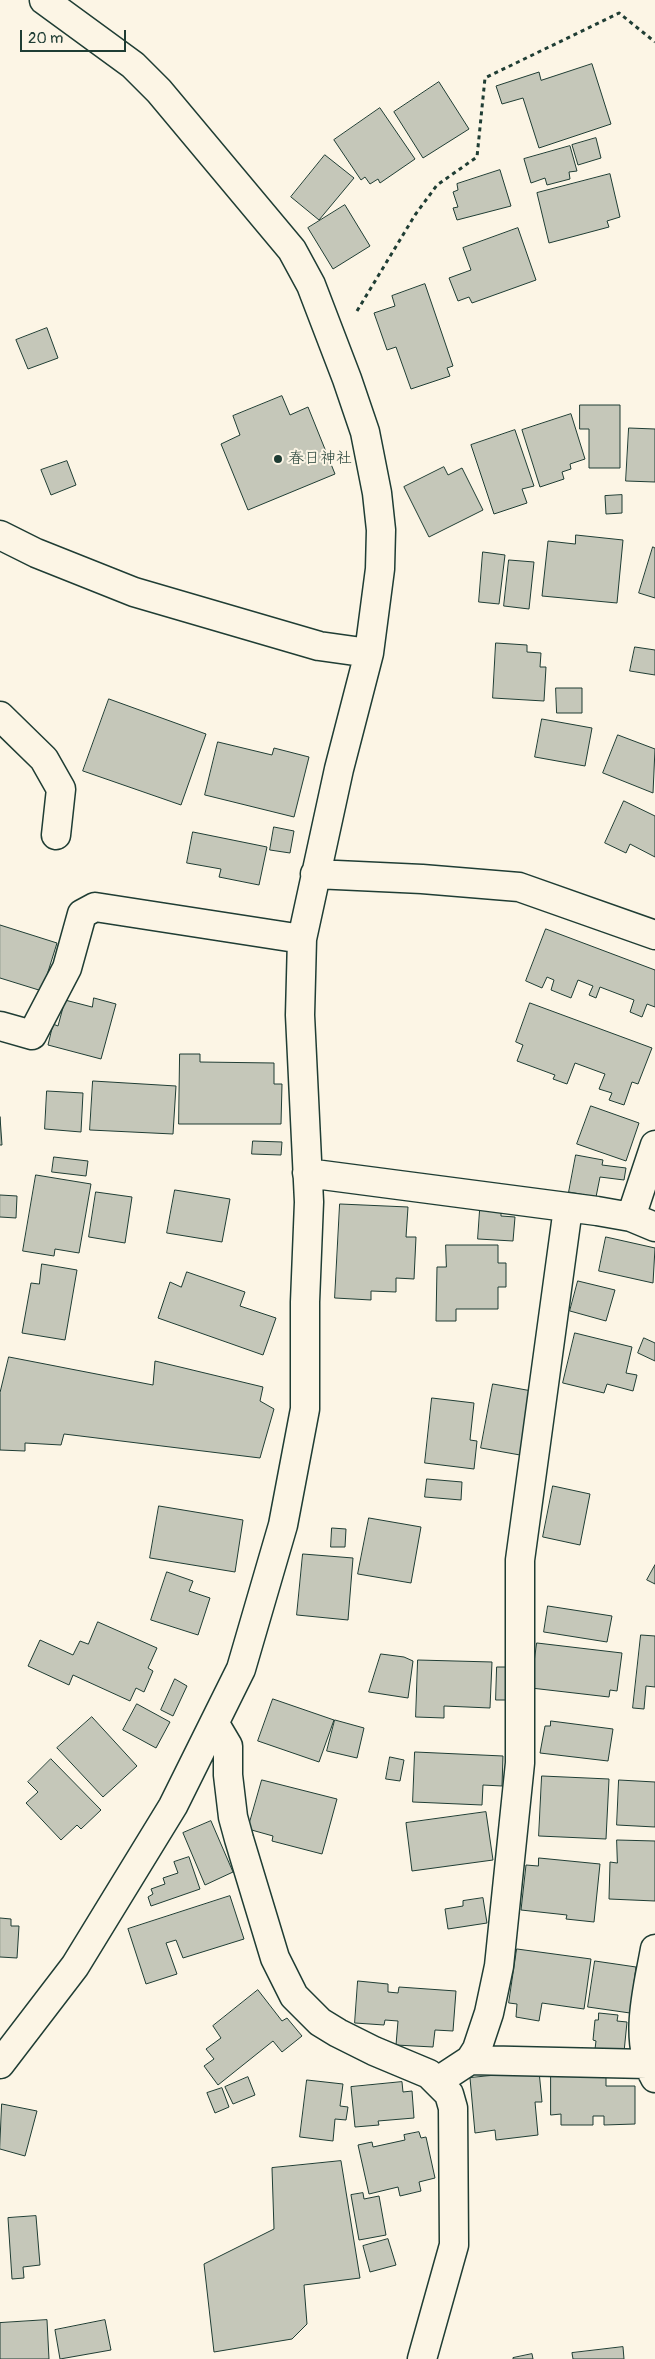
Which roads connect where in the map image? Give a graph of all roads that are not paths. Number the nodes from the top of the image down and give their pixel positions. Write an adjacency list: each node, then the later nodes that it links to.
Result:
1 (44, 0): 3 (street)
2 (0, 535): 3 (street)
3 (370, 653): 6 (street)
4 (0, 716): 5 (street)
5 (56, 835)
6 (315, 874): 7 (street); 8 (street)
7 (655, 935)
8 (302, 939): 9 (street); 11 (street)
9 (0, 1026)
10 (655, 1145): 13 (street)
11 (307, 1173): 12 (street); 14 (street)
12 (568, 1208): 13 (street); 16 (street)
13 (643, 1222)
14 (215, 1724): 17 (street); 19 (street)
15 (655, 1949): 18 (street)
16 (470, 2060): 18 (street); 19 (street)
17 (0, 2064)
18 (651, 2071)
19 (438, 2081): 20 (street)
20 (422, 2359)

